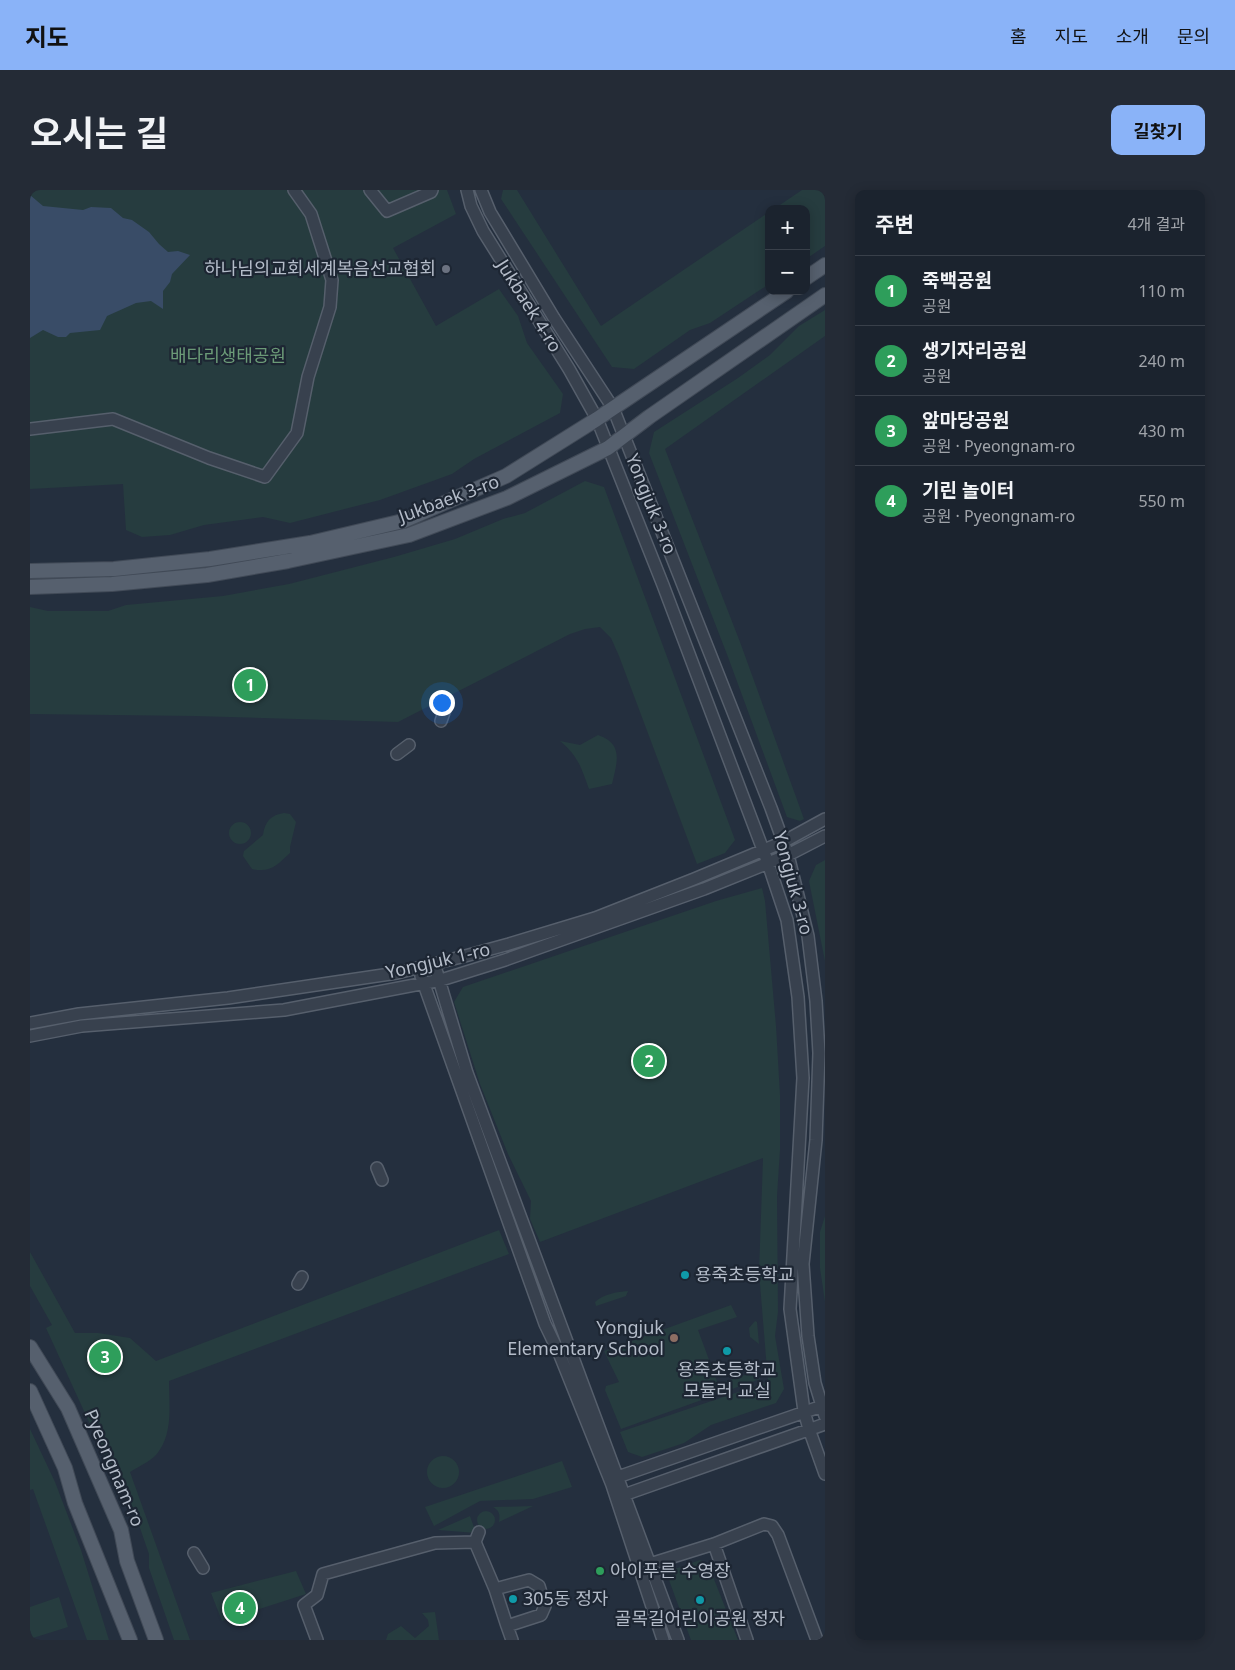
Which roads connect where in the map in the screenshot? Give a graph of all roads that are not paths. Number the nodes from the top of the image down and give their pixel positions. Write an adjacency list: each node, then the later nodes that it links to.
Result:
1 (294, 190): 12 (street)
2 (370, 190): 3 (street)
3 (432, 190)
4 (467, 190): 11 (street, Jukbaek 4-ro)
5 (481, 190): 10 (street, Jukbaek 4-ro)
6 (825, 265): 7 (main road)
7 (810, 275)
8 (781, 295): 10 (main road, Jukbaek 3-ro)
9 (825, 295): 13 (main road, Jukbaek 3-ro)
10 (612, 408): 11 (main road, Jukbaek 3-ro); 13 (street, Jukbaek 4-ro)
11 (597, 420): 14 (street, Jukbaek 4-ro); 15 (main road, Jukbaek 3-ro)
12 (30, 429)
13 (624, 436): 14 (main road, Jukbaek 3-ro); 23 (street, Yongjuk 3-ro)
14 (608, 448): 16 (main road, Jukbaek 3-ro); 24 (street, Jukbaek 4-ro)
15 (30, 571)
16 (30, 587)
17 (448, 701): 18 (street)
18 (441, 721)
19 (409, 745): 20 (street)
20 (397, 754)
21 (825, 819): 23 (street, Yongjuk 1-ro)
22 (825, 836): 25 (street)
23 (783, 842): 24 (street, Yongjuk 1-ro); 25 (street, Yongjuk 3-ro)
24 (764, 850): 26 (street, Jukbaek 4-ro); 27 (street, Yongjuk 1-ro)
25 (788, 855): 26 (street); 33 (street, Yongjuk 3-ro)
26 (768, 863): 29 (street); 34 (street, Jukbaek 4-ro)
27 (434, 963): 28 (street, Yongjuk 1-ro); 29 (street)
28 (418, 967): 30 (street); 31 (street, Yongjuk 1-ro)
29 (439, 980): 30 (street); 44 (street)
30 (424, 983): 32 (street); 44 (street)
31 (30, 1023)
32 (30, 1036)
33 (820, 1138): 34 (street); 39 (street, Yongjuk 3-ro)
34 (800, 1139): 40 (street, Jukbaek 4-ro)
35 (376, 1168): 36 (street)
36 (382, 1180)
37 (30, 1346): 53 (main road, Pyeongnam-ro)
38 (30, 1391): 52 (main road)
39 (824, 1408): 40 (street)
40 (804, 1411): 42 (street, Jukbaek 4-ro); 44 (street)
41 (825, 1424): 42 (street)
42 (809, 1429): 43 (street, Jukbaek 4-ro); 45 (street)
43 (825, 1474)
44 (613, 1480): 45 (street)
45 (620, 1496): 48 (street); 56 (street)
46 (714, 1544): 48 (street); 58 (street); 59 (street)
47 (194, 1553): 49 (street)
48 (650, 1564): 57 (street)
49 (203, 1568)
50 (494, 1589): 51 (street); 51 (street); 54 (street)
51 (507, 1626): 55 (street)
52 (130, 1640)
53 (156, 1640)
54 (317, 1640)
55 (512, 1640)
56 (663, 1640)
57 (678, 1640)
58 (747, 1640)
59 (817, 1640)

